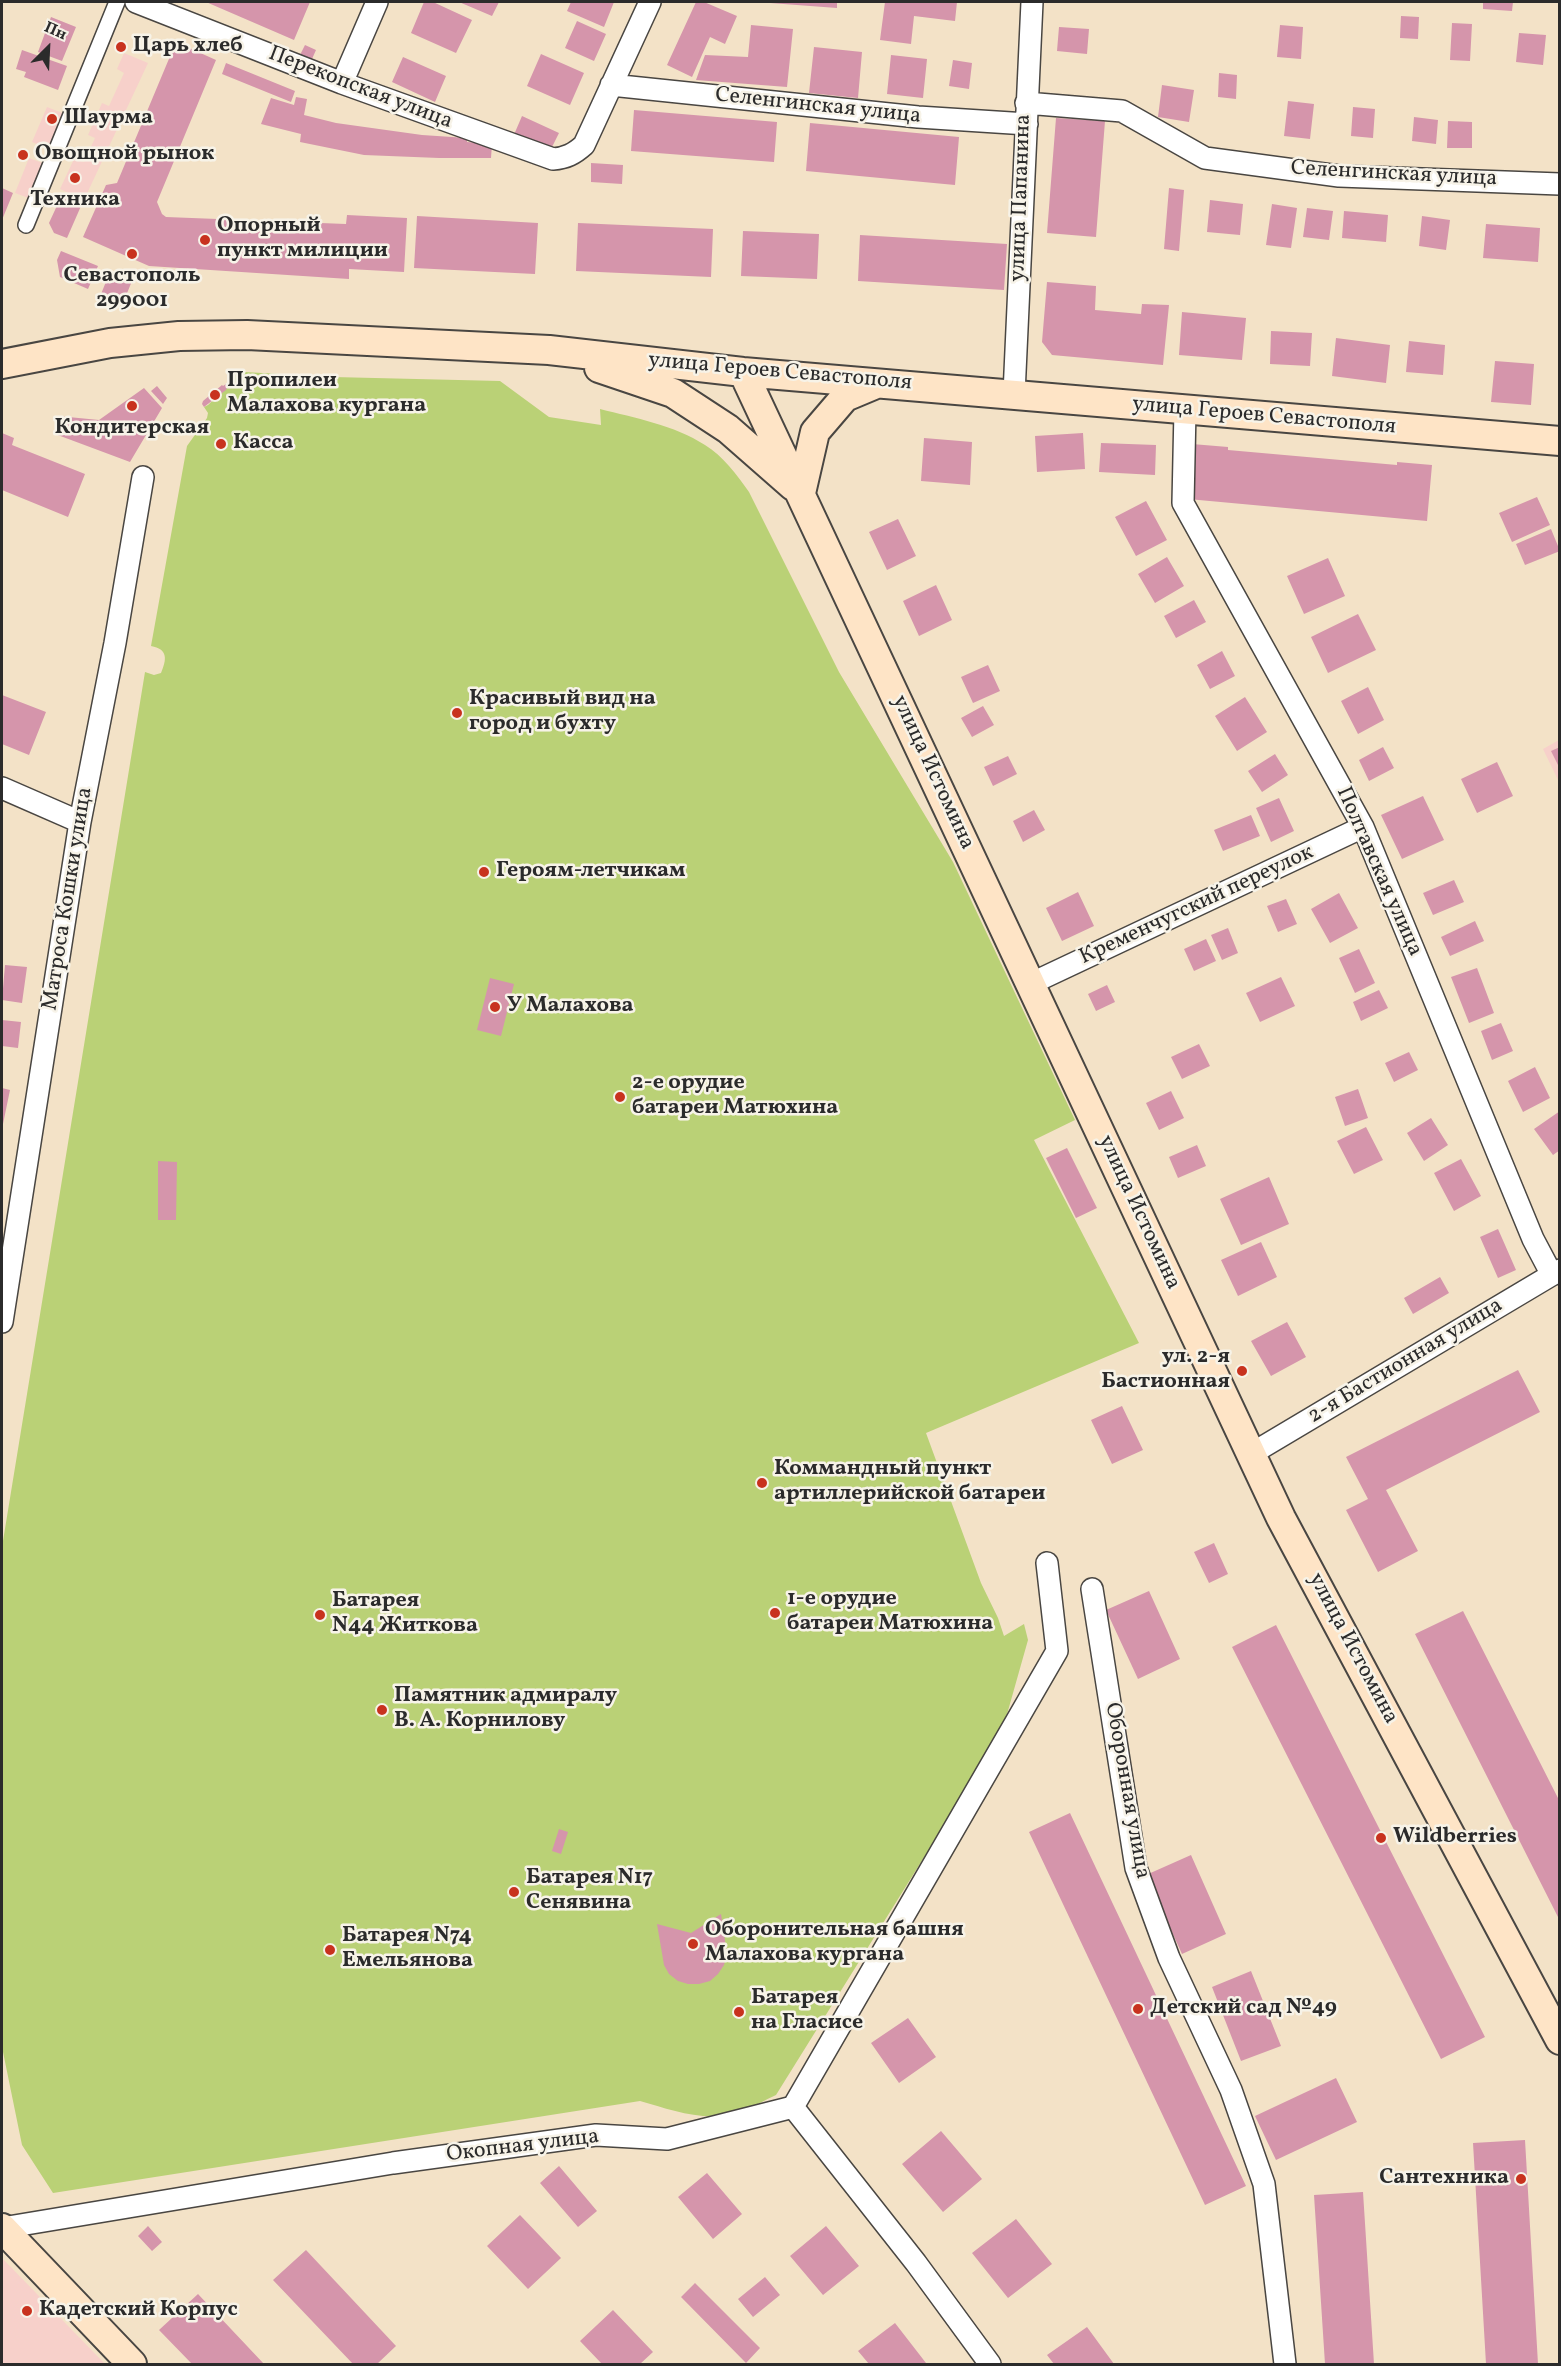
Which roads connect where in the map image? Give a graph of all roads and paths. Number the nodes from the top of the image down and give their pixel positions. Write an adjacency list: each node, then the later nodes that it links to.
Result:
1 (117, 2): 11 (street)
2 (135, 2): 6 (street, Перекопская улица)
3 (377, 2): 6 (street)
4 (650, 2): 7 (street)
5 (1032, 2): 8 (street, улица Папанина)
6 (342, 83): 7 (street, Перекопская улица)
7 (611, 85): 9 (street, Селенгинская улица)
8 (1026, 103): 9 (street, улица Папанина); 10 (street, Селенгинская улица)
9 (1027, 124): 16 (street, улица Папанина)
10 (1560, 184)
11 (26, 225)
12 (549, 350): 13 (main road, улица Героев Севастополя); 14 (main road, улица Героев Севастополя); 20 (main road)
13 (2, 364)
14 (743, 372): 15 (main road, улица Героев Севастополя); 20 (main road, улица Истомина)
15 (879, 383): 16 (main road, улица Героев Севастополя); 20 (main road)
16 (1014, 394): 17 (main road, улица Героев Севастополя)
17 (1185, 410): 18 (main road, улица Героев Севастополя); 23 (street, Полтавская улица)
18 (1560, 441)
19 (143, 477): 22 (street, Матроса Кошки улица)
20 (801, 493): 24 (main road, улица Истомина)
21 (2, 788): 22 (street)
22 (80, 822): 26 (street, Матроса Кошки улица)
23 (1363, 828): 24 (street, Кременчугский переулок); 25 (street, Полтавская улица)
24 (1030, 984): 28 (main road, улица Истомина)
25 (1556, 1273): 28 (street, 2-я Бастионная улица)
26 (4, 1294): 27 (street, Матроса Кошки улица)
27 (2, 1322)
28 (1251, 1454): 31 (main road, улица Истомина)
29 (1047, 1563): 32 (street)
30 (1092, 1589): 36 (street, Оборонная улица)
31 (1560, 2042)
32 (793, 2107): 33 (street, Окопная улица); 35 (street)
33 (2, 2228): 34 (main road)
34 (132, 2364)
35 (990, 2364)
36 (1285, 2364)

